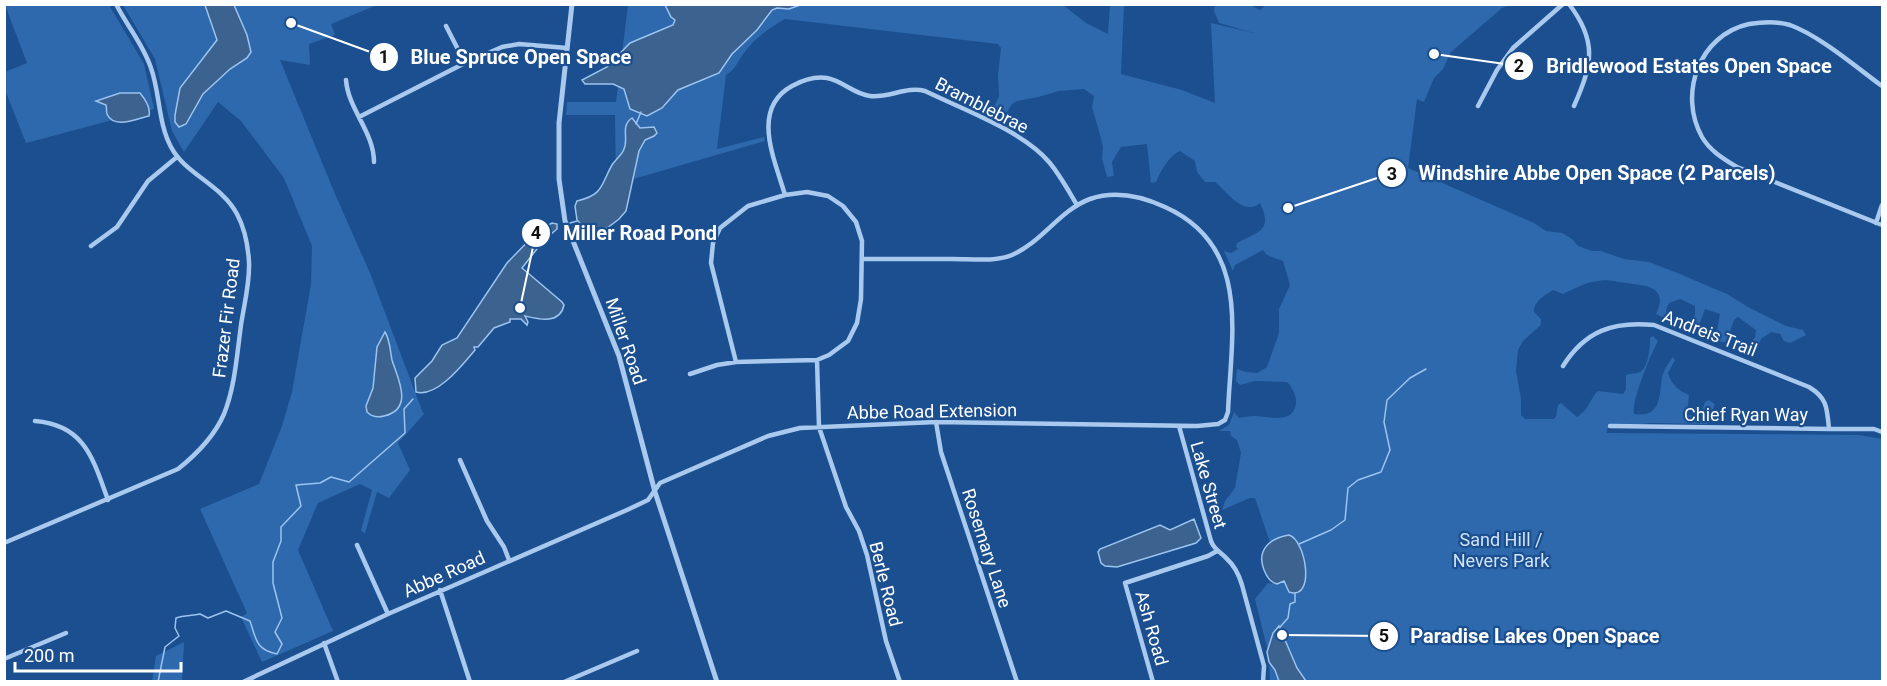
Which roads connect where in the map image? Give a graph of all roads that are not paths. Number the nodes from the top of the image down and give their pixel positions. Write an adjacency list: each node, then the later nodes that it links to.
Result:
1 (116, 4): 13 (street, Frazer Fir Road)
2 (572, 4): 6 (street, Miller Road)
3 (1563, 4): 10 (street)
4 (1569, 4): 11 (street)
5 (446, 26): 7 (street)
6 (567, 48): 7 (street); 34 (street, Miller Road)
7 (465, 63): 12 (street)
8 (346, 80): 12 (street)
9 (1882, 86): 18 (street)
10 (1478, 106)
11 (1574, 106)
12 (359, 117): 14 (street)
13 (177, 157): 20 (street); 35 (street, Frazer Fir Road)
14 (374, 162)
15 (785, 195): 16 (street, Bramblebrae); 21 (street); 23 (street)
16 (1077, 205): 21 (street); 28 (street, Abbe Road Extension)
17 (1882, 205): 18 (street)
18 (1876, 223): 19 (street)
19 (1882, 225)
20 (91, 246)
21 (862, 259): 22 (street)
22 (817, 360): 23 (street); 30 (street, Berle Road)
23 (736, 362): 25 (street)
24 (1563, 366): 31 (street, Andreis Trail)
25 (690, 374)
26 (35, 421): 35 (street)
27 (936, 422): 28 (street, Abbe Road Extension); 30 (street, Abbe Road Extension); 52 (street, Rosemary Lane)
28 (1179, 426): 38 (street, Lake Street)
29 (1610, 426): 31 (street, Chief Ryan Way)
30 (819, 427): 34 (street, Abbe Road Extension); 51 (street, Berle Road)
31 (1828, 429): 32 (street, Chief Ryan Way)
32 (1882, 432)
33 (460, 460): 39 (street)
34 (655, 492): 39 (street, Abbe Road); 50 (street, Miller Road)
35 (108, 500): 36 (street, Frazer Fir Road)
36 (4, 543)
37 (357, 545): 41 (street)
38 (1216, 550): 53 (street, Ash Road); 54 (street, Lake Street)
39 (509, 560): 40 (street, Abbe Road)
40 (440, 590): 41 (street, Abbe Road); 48 (street)
41 (388, 614): 43 (street, Abbe Road)
42 (66, 633): 45 (street)
43 (324, 643): 46 (street, Abbe Road); 47 (street)
44 (637, 651): 49 (street)
45 (4, 659)
46 (243, 681)
47 (338, 681)
48 (470, 681)
49 (564, 681)
50 (717, 681)
51 (900, 681)
52 (1017, 681)
53 (1153, 681)
54 (1263, 681)

